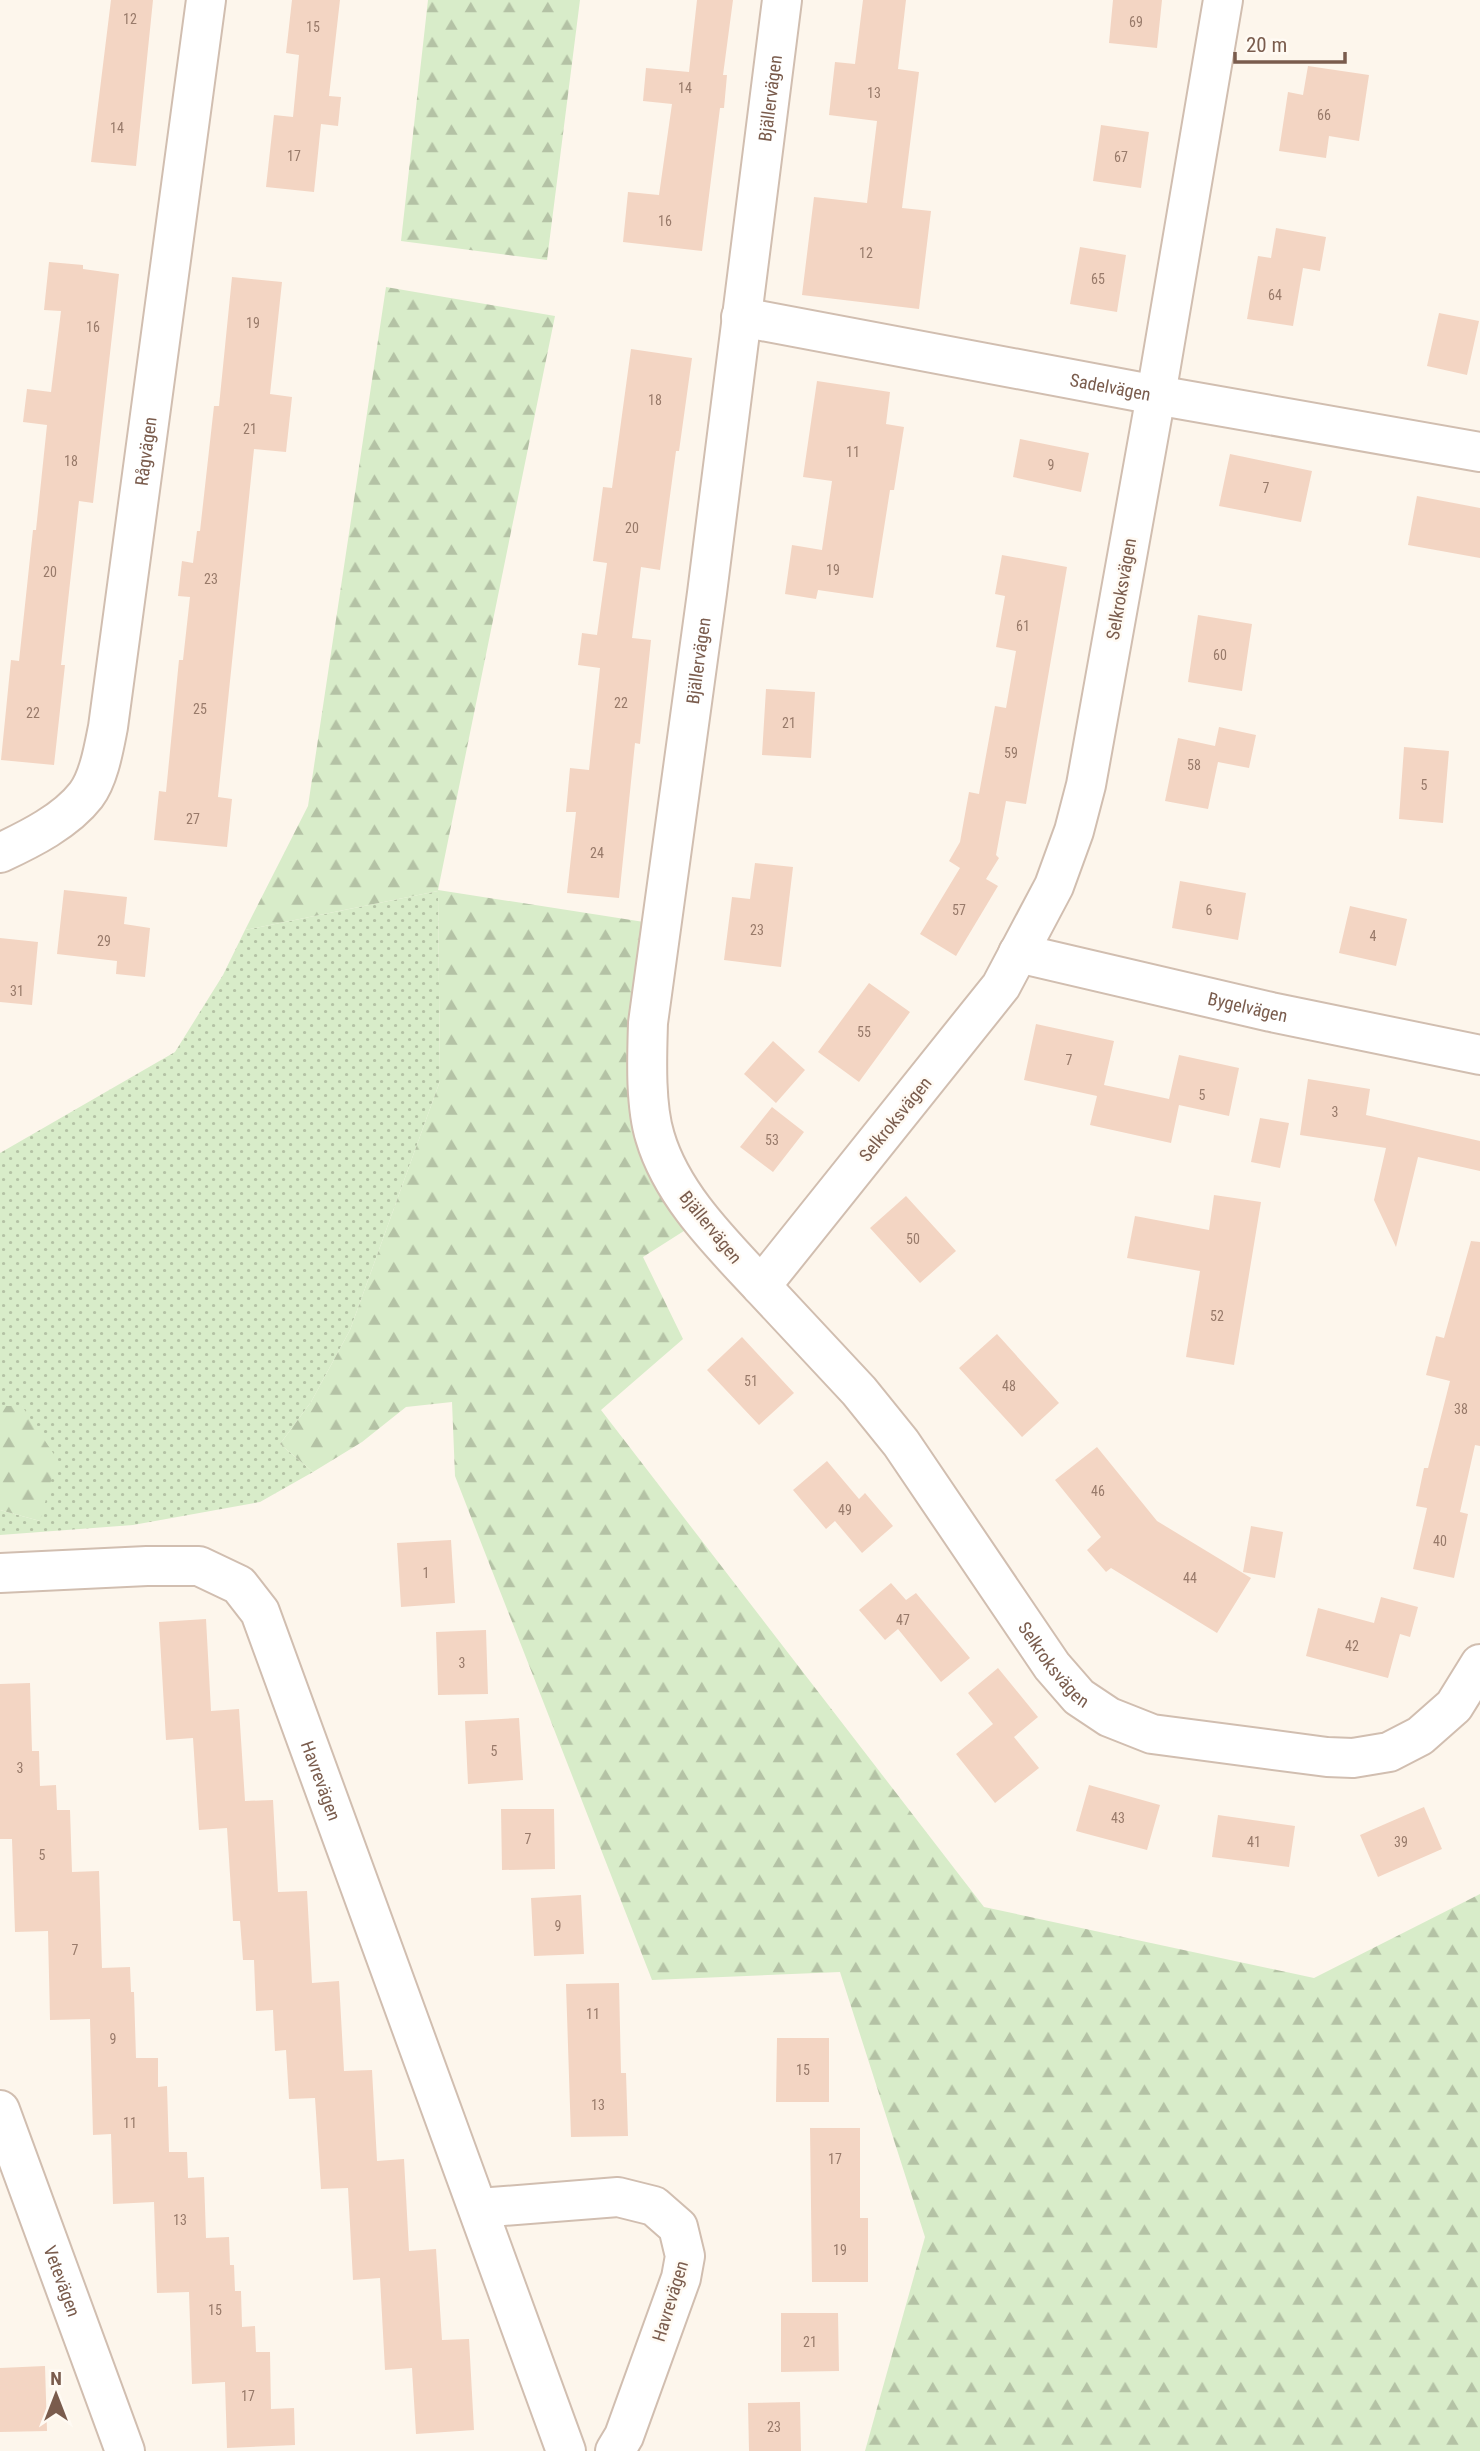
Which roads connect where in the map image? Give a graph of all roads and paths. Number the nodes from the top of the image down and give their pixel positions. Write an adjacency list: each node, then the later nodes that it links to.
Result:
1 (206, 0): 7 (street, Rågvägen)
2 (782, 0): 4 (street, Bjällervägen)
3 (1223, 0): 5 (street, Selkroksvägen)
4 (741, 317): 5 (street, Sadelvägen); 10 (street, Bjällervägen)
5 (1156, 395): 6 (street, Sadelvägen); 8 (street, Selkroksvägen)
6 (1480, 452)
7 (0, 853)
8 (1018, 953): 9 (street, Bygelvägen); 10 (street, Selkroksvägen)
9 (1480, 1055)
10 (761, 1286): 12 (street, Selkroksvägen)
11 (0, 1573): 14 (street, Havrevägen)
12 (1480, 1664)
13 (0, 2110): 15 (street, Vetevägen)
14 (479, 2208): 16 (street, Havrevägen); 17 (street, Havrevägen)
15 (125, 2451)
16 (566, 2451)
17 (615, 2451)

